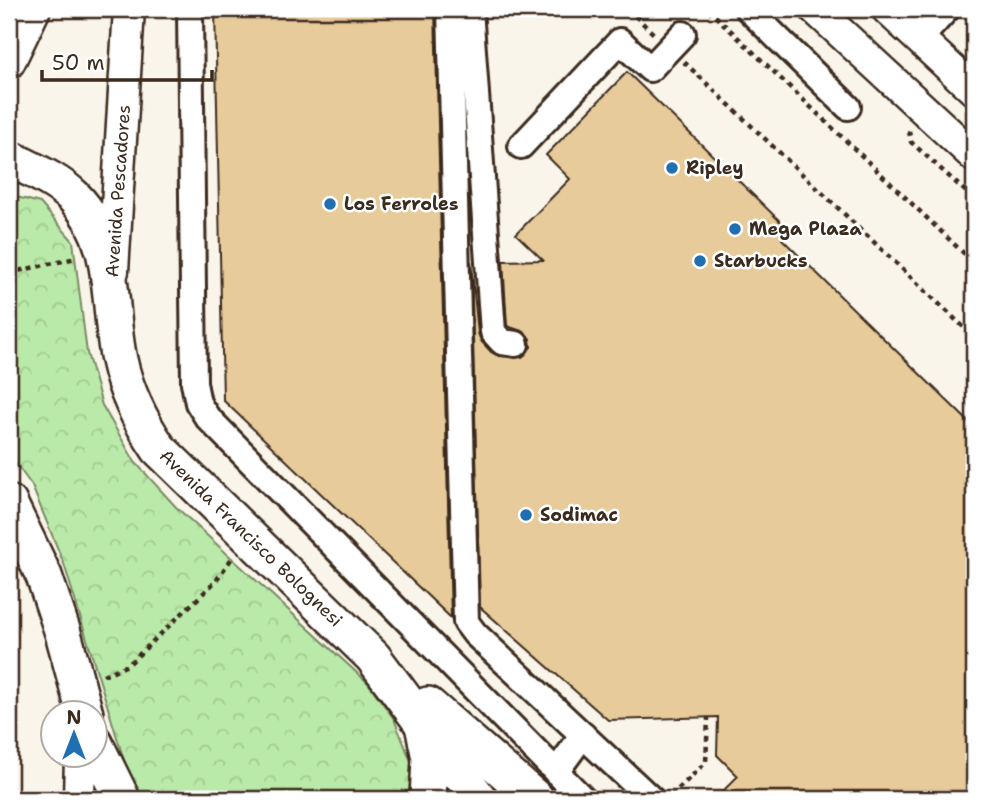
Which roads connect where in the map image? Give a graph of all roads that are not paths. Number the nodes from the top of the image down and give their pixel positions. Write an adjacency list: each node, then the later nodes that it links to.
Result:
1 (34, 9): 12 (main road)
2 (129, 9): 18 (main road, Avenida Pescadores)
3 (190, 9): 23 (street)
4 (450, 9): 22 (street)
5 (470, 9): 19 (street)
6 (748, 9): 14 (street)
7 (815, 9): 16 (main road)
8 (887, 9): 10 (main road)
9 (947, 9): 10 (street)
10 (919, 40): 13 (main road)
11 (681, 46): 15 (street)
12 (9, 63)
13 (974, 90)
14 (848, 107)
15 (521, 146)
16 (974, 156)
17 (9, 159): 18 (highway, Avenida Francisco Bolognesi)
18 (109, 273): 21 (highway, Avenida Francisco Bolognesi)
19 (516, 344)
20 (9, 503): 24 (highway)
21 (373, 657): 25 (highway, Avenida Francisco Bolognesi); 29 (highway)
22 (503, 661): 23 (street); 26 (street)
23 (482, 696): 29 (street)
24 (78, 700)
25 (423, 722): 32 (highway); 33 (highway, Avenida Francisco Bolognesi)
26 (583, 735): 29 (street); 35 (street)
27 (80, 770): 30 (main road)
28 (108, 770): 31 (highway)
29 (546, 786): 34 (street)
30 (79, 799)
31 (122, 799)
32 (428, 799)
33 (479, 799)
34 (583, 799)
35 (651, 799)

